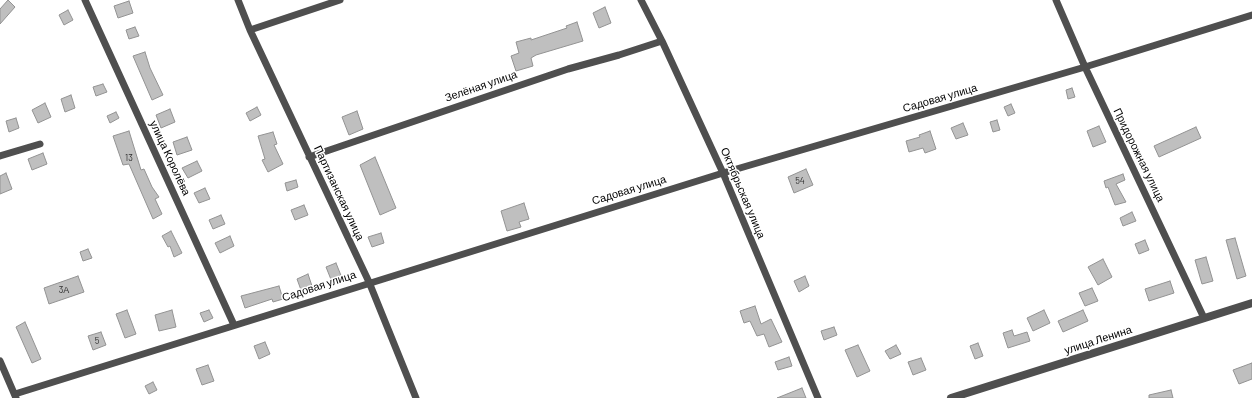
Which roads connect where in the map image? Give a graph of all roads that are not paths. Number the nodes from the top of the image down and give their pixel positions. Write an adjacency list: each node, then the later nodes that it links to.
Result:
1 (85, 0): 17 (street, улица Королёва)
2 (238, 0): 7 (street, Партизанская улица)
3 (340, 0): 7 (street)
4 (641, 0): 8 (street, Октябрьская улица)
5 (1056, 0): 9 (street, Придорожная улица)
6 (1252, 15): 9 (street, Садовая улица)
7 (250, 30): 12 (street, Партизанская улица)
8 (662, 41): 12 (street, Зелёная улица); 13 (street, Октябрьская улица)
9 (1085, 68): 13 (street, Садовая улица); 16 (street, Придорожная улица)
10 (40, 144): 11 (street)
11 (0, 156)
12 (309, 157): 14 (street, Партизанская улица)
13 (723, 173): 14 (street, Садовая улица); 21 (street, Октябрьская улица)
14 (369, 282): 17 (street, Садовая улица); 20 (street, Партизанская улица)
15 (1252, 303): 16 (street, улица Ленина)
16 (1204, 318): 22 (street, улица Ленина)
17 (234, 325): 19 (street, Садовая улица)
18 (0, 361): 19 (street)
19 (16, 396)
20 (416, 398)
21 (818, 398)
22 (951, 398)

